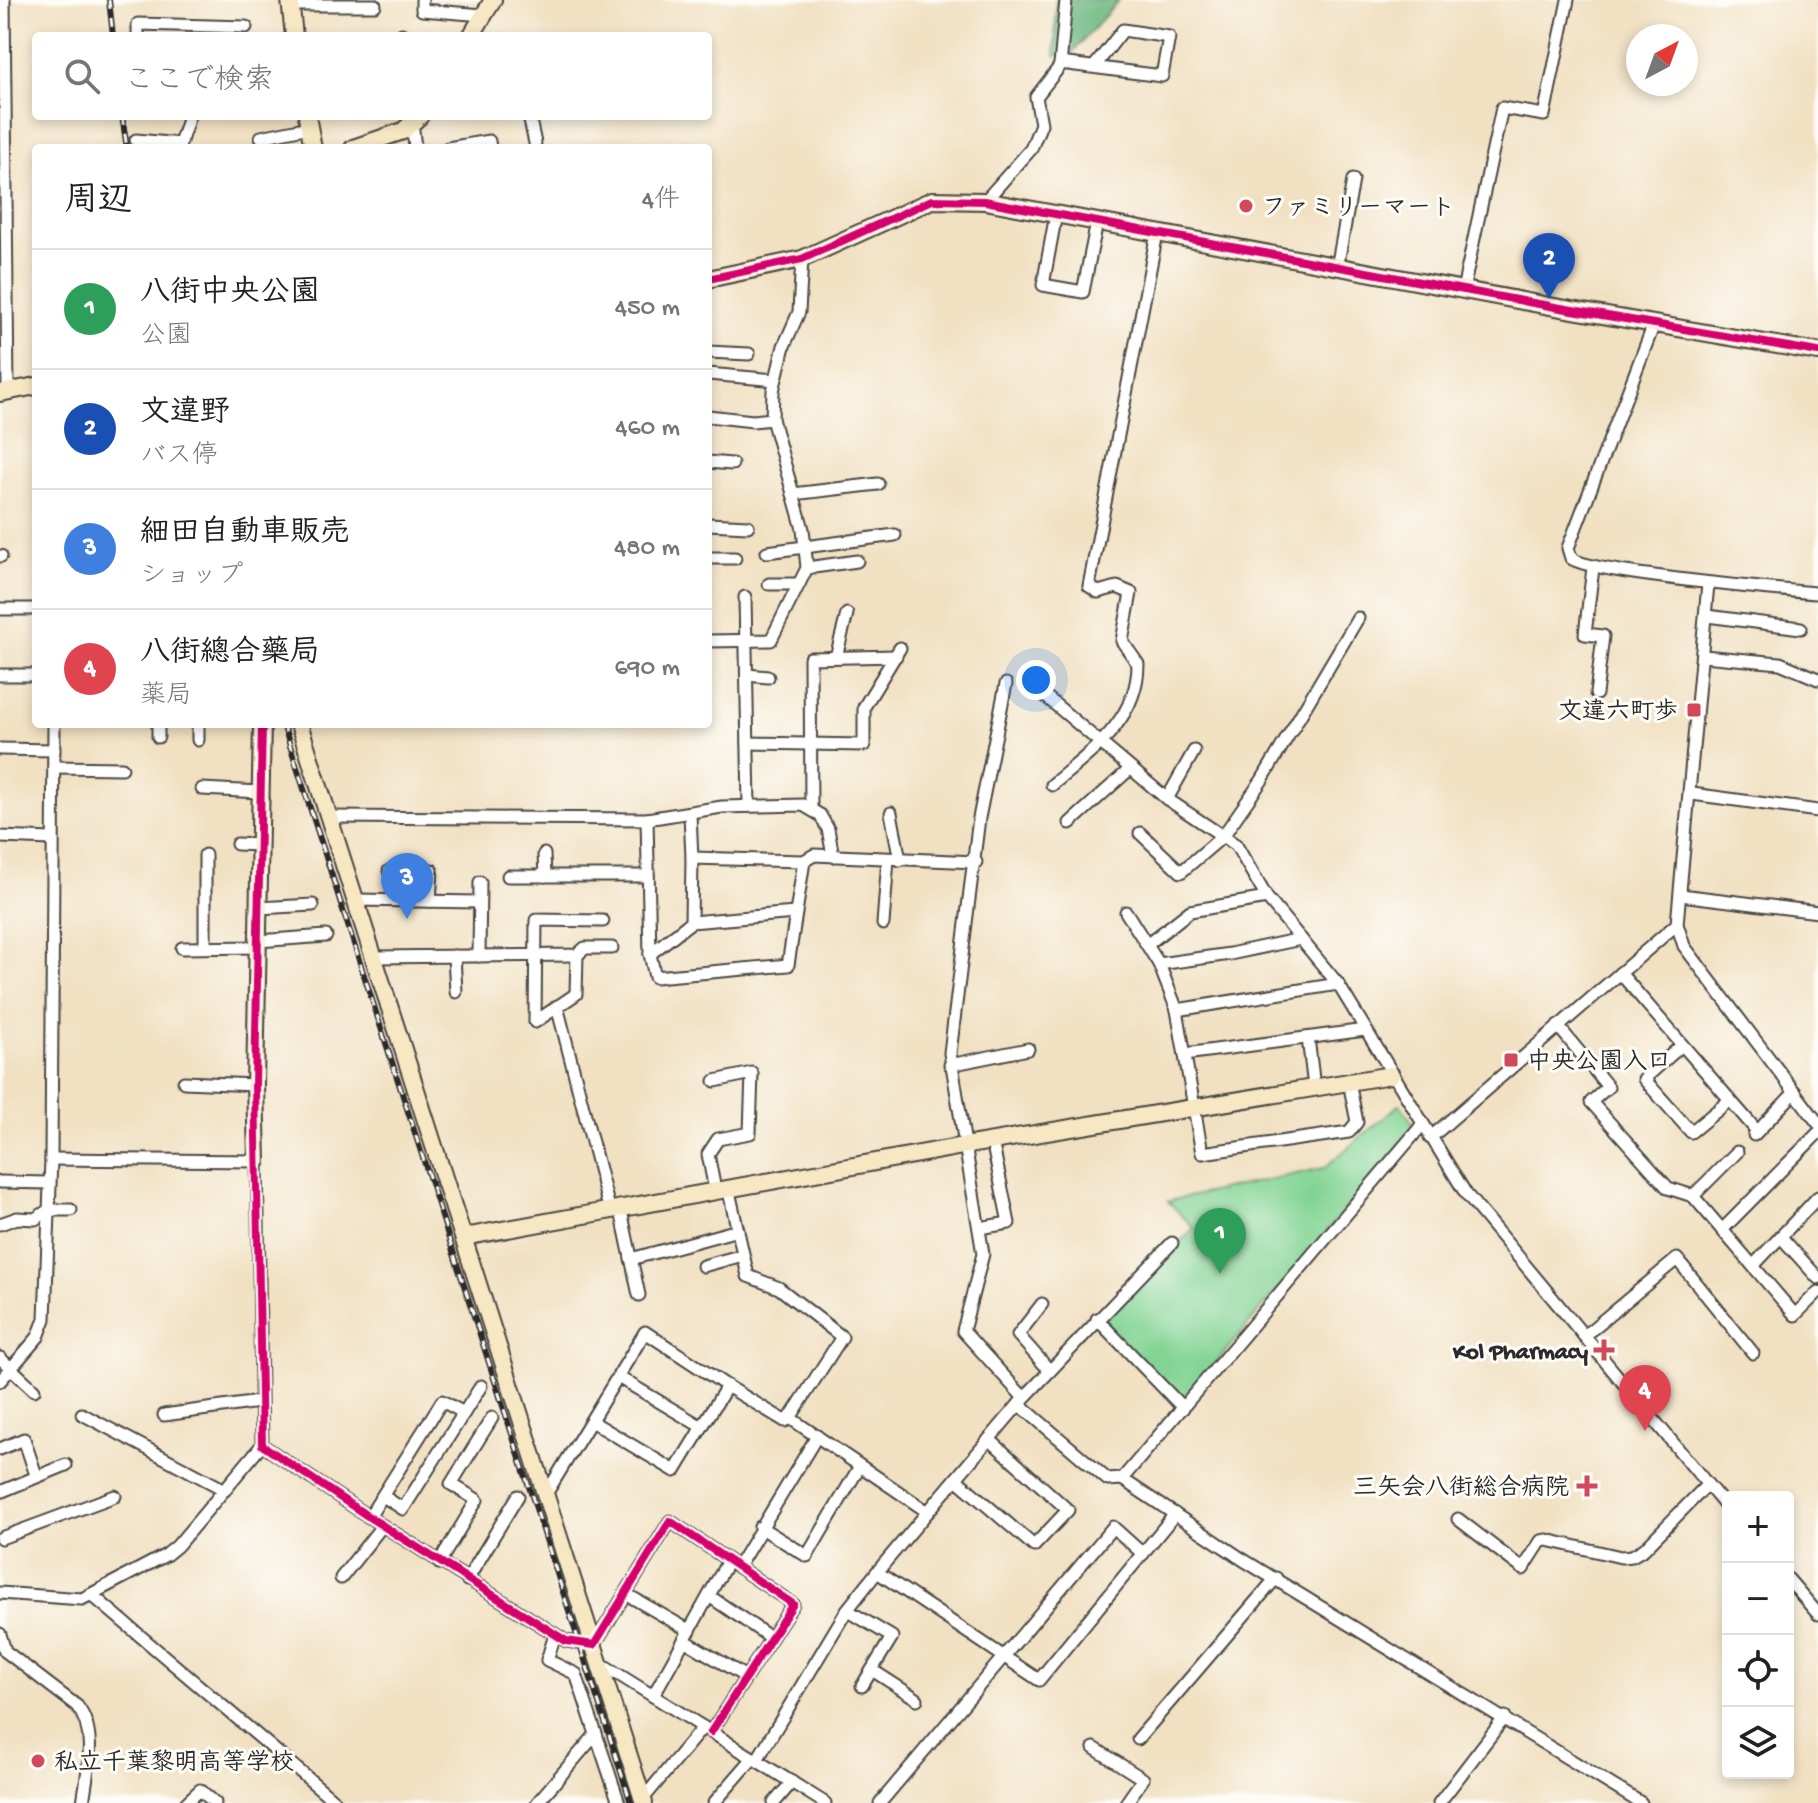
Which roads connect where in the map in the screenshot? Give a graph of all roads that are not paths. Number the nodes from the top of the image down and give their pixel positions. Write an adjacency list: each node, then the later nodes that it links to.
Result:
1 (4, 0): 46 (street)
2 (422, 0): 8 (street)
3 (493, 0): 8 (street)
4 (1066, 0): 13 (street)
5 (1568, 0): 38 (street)
6 (290, 2): 7 (street); 11 (street)
7 (375, 5)
8 (483, 15): 12 (street)
9 (239, 30): 10 (street)
10 (138, 32)
11 (294, 32)
12 (473, 32)
13 (1060, 63): 14 (street); 31 (street)
14 (1094, 67): 14 (street)
15 (188, 120): 23 (street)
16 (413, 120): 26 (street)
17 (415, 120): 27 (street)
18 (530, 120): 22 (street)
19 (308, 121): 20 (street); 25 (street)
20 (261, 137)
21 (136, 140): 24 (street)
22 (535, 143)
23 (180, 144)
24 (180, 144)
25 (312, 144)
26 (362, 144)
27 (415, 144)
28 (471, 144): 29 (street)
29 (489, 144)
30 (1353, 180): 36 (street)
31 (985, 201): 32 (street); 35 (street)
32 (1056, 214): 33 (street); 33 (street)
33 (1097, 222): 34 (street)
34 (1157, 233): 36 (street); 94 (street)
35 (802, 259): 37 (street); 44 (street)
36 (1337, 268): 38 (street)
37 (712, 278)
38 (1463, 290): 39 (street)
39 (1654, 324): 41 (street); 62 (street)
40 (712, 352): 42 (street)
41 (1818, 352)
42 (749, 354)
43 (712, 374): 44 (street)
44 (775, 380): 48 (street)
45 (32, 387): 46 (street)
46 (4, 392)
47 (712, 416): 48 (street)
48 (772, 419): 52 (street)
49 (712, 462): 50 (street)
50 (732, 464)
51 (878, 484): 52 (street)
52 (793, 494): 56 (street)
53 (712, 524): 54 (street)
54 (748, 526)
55 (895, 535): 56 (street)
56 (805, 547): 57 (street); 61 (street)
57 (767, 552)
58 (712, 558): 59 (street)
59 (735, 558)
60 (857, 561): 61 (street)
61 (807, 568): 64 (street)
62 (1593, 568): 65 (street); 84 (street)
63 (769, 584): 64 (street)
64 (799, 584): 75 (street)
65 (1708, 584): 66 (street); 71 (street)
66 (1815, 593)
67 (745, 597): 75 (street)
68 (0, 609): 69 (street)
69 (32, 609)
70 (847, 614): 77 (street)
71 (1707, 616): 73 (street); 76 (street)
72 (1358, 618): 116 (street)
73 (1801, 628)
74 (712, 641): 75 (street)
75 (746, 641): 80 (street)
76 (1703, 656): 82 (street); 105 (street)
77 (836, 657): 95 (street); 95 (street)
78 (0, 675): 79 (street)
79 (32, 675)
80 (747, 675): 81 (street); 93 (street)
81 (768, 677)
82 (1818, 679)
83 (1006, 684): 127 (street)
84 (1596, 694)
85 (1044, 695): 94 (street)
86 (54, 728): 97 (street)
87 (158, 728): 91 (street)
88 (198, 728): 92 (street)
89 (262, 728): 104 (street)
90 (300, 728): 112 (street)
91 (158, 737)
92 (198, 740)
93 (748, 743): 95 (street); 107 (street)
94 (1099, 744): 101 (street); 102 (street)
95 (810, 745): 108 (street)
96 (0, 749): 97 (street)
97 (54, 750): 99 (street)
98 (1194, 751): 106 (street)
99 (54, 767): 100 (street); 118 (street)
100 (122, 768)
101 (1130, 769): 106 (street); 114 (street)
102 (1052, 785)
103 (202, 789): 104 (street)
104 (260, 792): 120 (street)
105 (1692, 794): 109 (street); 133 (street)
106 (1167, 799): 116 (street)
107 (749, 806): 108 (street); 111 (street)
108 (811, 806): 123 (street)
109 (1818, 811)
110 (891, 813): 125 (street)
111 (690, 814): 113 (street); 124 (street)
112 (330, 817): 113 (street); 135 (street)
113 (647, 819): 131 (street)
114 (1070, 823)
115 (1140, 833): 116 (street)
116 (1223, 836): 134 (street)
117 (0, 837): 118 (street)
118 (52, 839): 189 (street)
119 (237, 844): 120 (street)
120 (259, 845): 139 (street)
121 (544, 854): 130 (street)
122 (205, 855): 151 (street)
123 (833, 856): 125 (street); 126 (street)
124 (692, 858): 126 (street); 144 (street)
125 (894, 859): 127 (street); 145 (street)
126 (804, 861): 142 (street)
127 (976, 862): 172 (street)
128 (389, 871): 136 (street)
129 (508, 876): 130 (street)
130 (545, 876): 131 (street)
131 (648, 876): 154 (street)
132 (480, 882): 137 (street)
133 (1681, 895): 141 (street); 146 (street)
134 (1267, 898): 148 (street); 150 (street)
135 (356, 900): 136 (street); 159 (street)
136 (430, 901): 137 (street)
137 (479, 902): 158 (street)
138 (313, 905): 139 (street)
139 (258, 908): 149 (street)
140 (1126, 912): 150 (street)
141 (1818, 912)
142 (795, 913): 144 (street); 154 (street)
143 (603, 921): 155 (street)
144 (691, 922): 154 (street)
145 (883, 924)
146 (1677, 924): 161 (street); 179 (street)
147 (326, 936): 149 (street)
148 (1301, 939): 160 (street); 162 (street)
149 (258, 944): 151 (street); 177 (street)
150 (1148, 944): 160 (street)
151 (205, 947): 152 (street)
152 (182, 948)
153 (612, 948): 156 (street)
154 (650, 954)
155 (535, 955): 156 (street); 158 (street); 164 (street)
156 (577, 955): 164 (street)
157 (454, 956): 158 (street); 159 (street); 163 (street)
158 (479, 956)
159 (374, 957): 203 (street)
160 (1159, 964): 165 (street)
161 (1620, 973): 166 (street); 169 (street)
162 (1338, 984): 165 (street); 167 (street)
163 (456, 992)
164 (557, 1006): 196 (street)
165 (1177, 1010): 171 (street)
166 (1558, 1026): 185 (street); 194 (street)
167 (1365, 1030): 168 (street); 173 (street)
168 (1308, 1038): 171 (street); 178 (street)
169 (1682, 1045): 180 (street); 180 (street)
170 (1028, 1049): 172 (street)
171 (1185, 1054): 181 (street)
172 (950, 1065): 187 (street)
173 (1391, 1075): 176 (street); 183 (street)
174 (715, 1081): 193 (street)
175 (184, 1082): 177 (street)
176 (1349, 1082): 178 (street); 181 (street)
177 (255, 1085): 190 (street)
178 (1314, 1087): 181 (street)
179 (1795, 1092): 180 (street); 182 (street)
180 (1730, 1100)
181 (1194, 1106): 186 (street)
182 (1818, 1123)
183 (1422, 1125): 185 (street); 227 (street)
184 (1818, 1133): 202 (street)
185 (1430, 1138): 215 (street)
186 (992, 1141): 187 (street); 200 (street)
187 (963, 1146): 193 (street); 200 (street)
188 (1737, 1152): 194 (street)
189 (51, 1159): 190 (street); 192 (street)
190 (257, 1161): 226 (street)
191 (0, 1182): 192 (street)
192 (49, 1183): 197 (street)
193 (721, 1188): 196 (street); 201 (street)
194 (1693, 1196): 202 (street)
195 (1818, 1197): 204 (street)
196 (615, 1207): 203 (street); 207 (street)
197 (49, 1210): 198 (street); 199 (street); 218 (street)
198 (71, 1210)
199 (0, 1224)
200 (979, 1228): 225 (street)
201 (738, 1230): 206 (street); 207 (street)
202 (1722, 1230): 209 (street)
203 (464, 1237): 247 (street)
204 (1781, 1237): 209 (street); 210 (street)
205 (1172, 1243): 214 (street)
206 (743, 1255): 208 (street); 232 (street)
207 (631, 1259): 212 (street)
208 (703, 1266)
209 (1753, 1266): 211 (street)
210 (1818, 1278)
211 (1818, 1292)
212 (639, 1295)
213 (1042, 1304): 219 (street)
214 (1097, 1319): 219 (street); 227 (street)
215 (1584, 1336): 216 (street); 244 (street)
216 (1753, 1353)
217 (0, 1358): 218 (street)
218 (12, 1368): 221 (street); 224 (street)
219 (1050, 1371): 225 (street)
220 (618, 1377): 223 (street); 233 (street); 234 (street)
221 (0, 1381)
222 (481, 1386): 228 (street)
223 (727, 1386): 232 (street); 234 (street)
224 (34, 1390)
225 (1022, 1401): 236 (street); 243 (street)
226 (259, 1402): 230 (street); 237 (street)
227 (1183, 1408): 243 (street)
228 (464, 1413): 249 (street); 249 (street)
229 (82, 1414): 245 (street)
230 (164, 1415)
231 (492, 1418): 261 (street)
232 (790, 1418): 235 (street)
233 (591, 1421): 234 (street); 247 (street)
234 (702, 1427)
235 (817, 1436): 240 (street); 257 (street)
236 (989, 1439): 242 (street); 242 (street)
237 (262, 1445): 245 (street); 254 (street)
238 (0, 1449): 241 (street)
239 (66, 1465): 241 (street)
240 (860, 1466): 252 (street); 257 (street)
241 (36, 1475): 246 (street)
242 (956, 1479): 252 (street)
243 (1122, 1479): 253 (street)
244 (1707, 1485): 251 (street); 255 (street)
245 (225, 1490): 270 (street)
246 (0, 1492)
247 (546, 1494): 278 (street)
248 (115, 1496): 258 (street)
249 (383, 1496): 254 (street)
250 (518, 1496): 266 (street)
251 (1722, 1502)
252 (928, 1512): 263 (street)
253 (1175, 1514): 260 (street); 265 (street)
254 (369, 1517): 256 (street)
255 (1458, 1519)
256 (382, 1526): 261 (street); 264 (street)
257 (760, 1527): 262 (street)
258 (0, 1536): 259 (street)
259 (0, 1551)
260 (1143, 1554): 279 (street); 279 (street)
261 (439, 1563): 266 (street)
262 (733, 1564): 269 (street); 271 (street); 277 (street)
263 (877, 1572): 272 (street); 279 (street)
264 (341, 1578)
265 (1276, 1578): 286 (street); 289 (street)
266 (467, 1580): 275 (street)
267 (1794, 1586): 273 (street)
268 (0, 1593): 270 (street)
269 (626, 1594): 276 (street); 278 (street)
270 (92, 1595): 297 (street)
271 (709, 1596): 276 (street); 277 (street)
272 (847, 1610): 281 (street); 291 (street)
273 (1818, 1614)
274 (0, 1634): 294 (street)
275 (555, 1635): 278 (street); 288 (street)
276 (687, 1636): 282 (street); 284 (street)
277 (771, 1638): 282 (street)
278 (594, 1645): 280 (street)
279 (1001, 1657): 303 (street)
280 (600, 1663): 284 (street); 293 (street)
281 (872, 1670): 283 (street); 285 (street)
282 (746, 1677): 287 (street)
283 (862, 1686)
284 (653, 1696): 287 (street)
285 (917, 1699)
286 (1505, 1717): 305 (street); 306 (street)
287 (707, 1730): 291 (street); 293 (street)
288 (596, 1734): 298 (street); 299 (street)
289 (1138, 1739)
290 (1094, 1748): 304 (street)
291 (755, 1759): 292 (street); 300 (street)
292 (792, 1782): 301 (street); 302 (street)
293 (643, 1801)
294 (83, 1803)
295 (186, 1803): 296 (street)
296 (215, 1803)
297 (337, 1803)
298 (537, 1803)
299 (619, 1803)
300 (714, 1803)
301 (774, 1803)
302 (825, 1803)
303 (880, 1803)
304 (1126, 1803)
305 (1439, 1803)
306 (1641, 1803)

